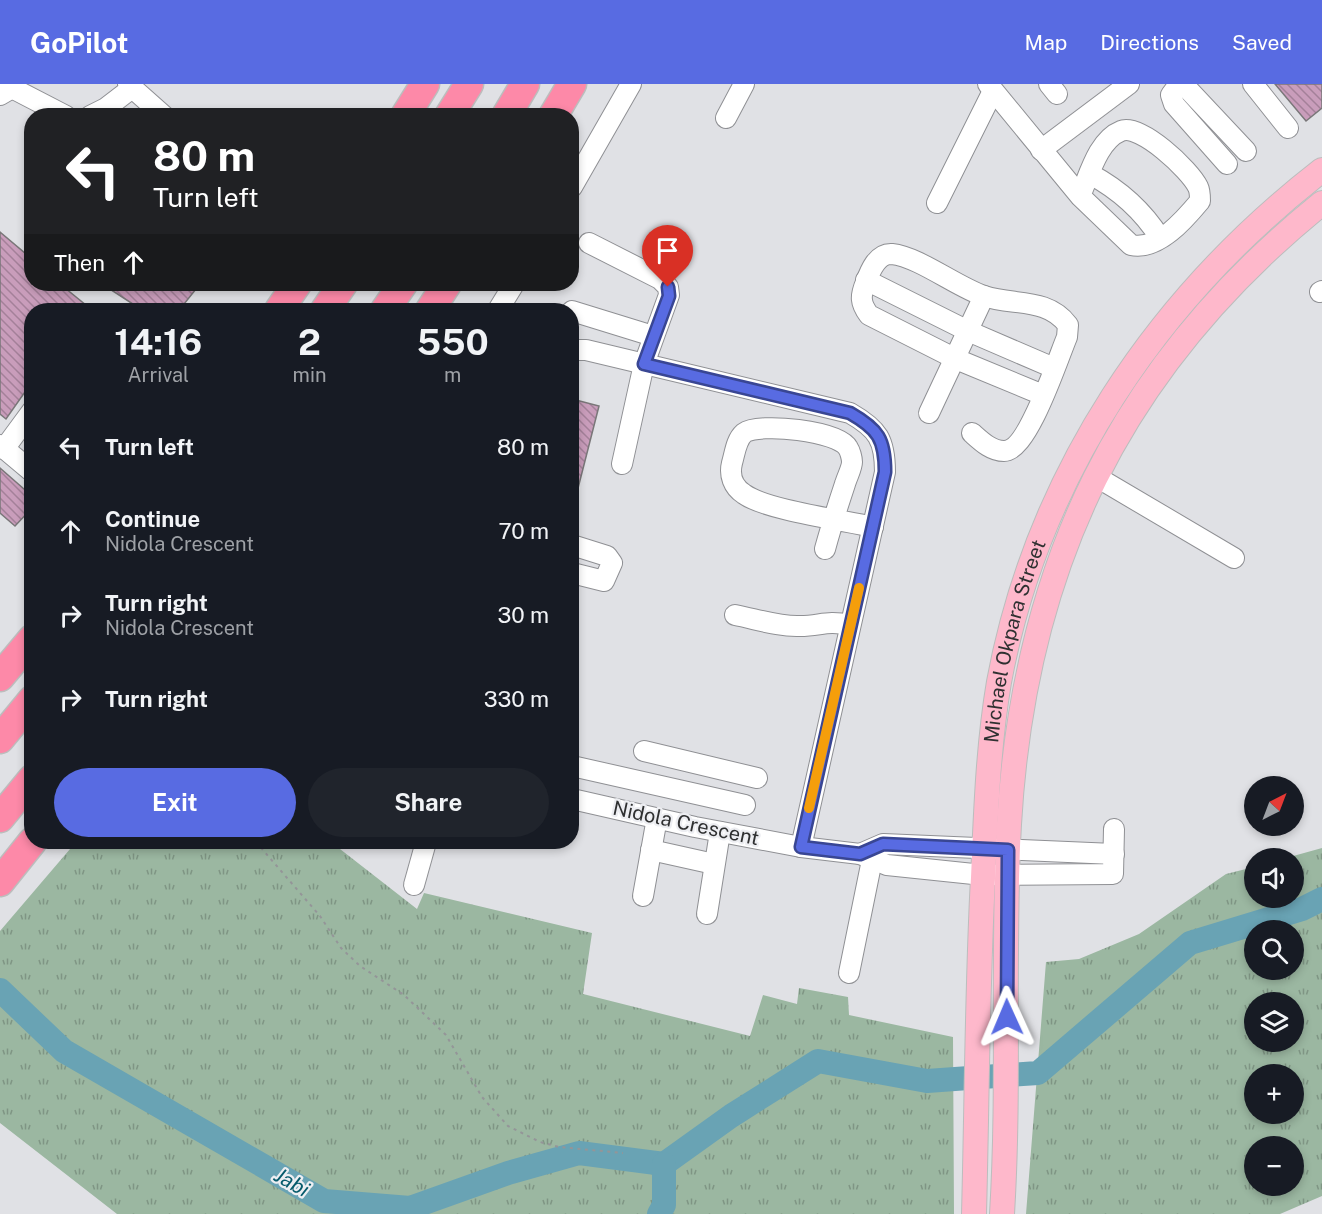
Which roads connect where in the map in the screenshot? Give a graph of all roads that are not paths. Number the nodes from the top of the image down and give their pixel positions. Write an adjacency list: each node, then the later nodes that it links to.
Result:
1 (425, 84): 16 (highway)
2 (469, 84): 17 (highway)
3 (525, 84): 18 (highway)
4 (572, 84): 19 (highway)
5 (631, 84): 27 (street)
6 (744, 84): 20 (street)
7 (1129, 84): 22 (street)
8 (1181, 84): 23 (street); 24 (street)
9 (1253, 84): 21 (street)
10 (130, 86): 14 (street); 15 (street)
11 (991, 88): 22 (street); 29 (street)
12 (0, 95): 13 (street)
13 (49, 108)
14 (106, 108)
15 (155, 108)
16 (410, 108)
17 (454, 108)
18 (511, 108)
19 (558, 108)
20 (726, 118)
21 (1288, 128)
22 (1041, 150): 28 (street)
23 (1246, 151)
24 (1227, 164)
25 (1322, 170): 76 (main road, Michael Okpara Street)
26 (1090, 174): 28 (street); 31 (street); 31 (street)
27 (579, 175)
28 (1080, 196): 31 (street)
29 (937, 203)
30 (1322, 203): 49 (main road, Michael Okpara Street)
31 (1160, 238)
32 (589, 243): 37 (street)
33 (867, 280): 34 (street); 36 (street); 39 (street)
34 (984, 296): 36 (street); 41 (street)
35 (579, 313): 37 (street)
36 (968, 331): 39 (street); 41 (street)
37 (653, 336): 40 (street)
38 (579, 350): 40 (street)
39 (956, 359): 42 (street); 43 (street)
40 (644, 364): 47 (street); 51 (street)
41 (1054, 368): 42 (street)
42 (1043, 395): 45 (street)
43 (930, 412)
44 (24, 421): 46 (street)
45 (972, 434)
46 (2, 447): 48 (street)
47 (622, 464)
48 (24, 465)
49 (1095, 476): 54 (street); 80 (main road, Michael Okpara Street)
50 (834, 519): 50 (street); 51 (street); 53 (street)
51 (873, 527): 57 (street)
52 (579, 547): 55 (street)
53 (825, 549)
54 (1234, 558)
55 (579, 575)
56 (735, 615): 57 (street)
57 (850, 625): 75 (street)
58 (24, 648): 59 (highway)
59 (0, 677)
60 (24, 709): 61 (highway)
61 (0, 738)
62 (644, 751): 63 (street)
63 (703, 764): 65 (street); 67 (street)
64 (579, 768): 67 (street)
65 (757, 778)
66 (24, 789): 70 (highway)
67 (698, 795): 69 (street); 72 (street)
68 (579, 801): 71 (street, Nidola Crescent)
69 (745, 805)
70 (0, 818)
71 (657, 818): 72 (street, Nidola Crescent); 79 (street)
72 (695, 827): 74 (street, Nidola Crescent)
73 (1114, 829): 83 (street)
74 (720, 832): 75 (street, Nidola Crescent); 82 (street)
75 (801, 847): 81 (street, Nidola Crescent)
76 (983, 848): 80 (street); 81 (street); 84 (main road, Michael Okpara Street)
77 (26, 849): 86 (highway)
78 (424, 849): 87 (street)
79 (651, 850): 82 (street); 88 (street)
80 (1008, 850): 83 (street); 85 (main road, Michael Okpara Street)
81 (866, 857): 84 (street, Nidola Crescent); 90 (street)
82 (714, 864): 89 (street)
83 (1113, 864): 85 (street, Nidola Crescent)
84 (983, 875): 85 (street, Nidola Crescent); 91 (main road, Michael Okpara Street)
85 (1008, 876): 92 (main road, Michael Okpara Street)
86 (1, 880)
87 (414, 885)
88 (643, 896)
89 (708, 914)
90 (849, 974)
91 (974, 1214)
92 (1002, 1214)

